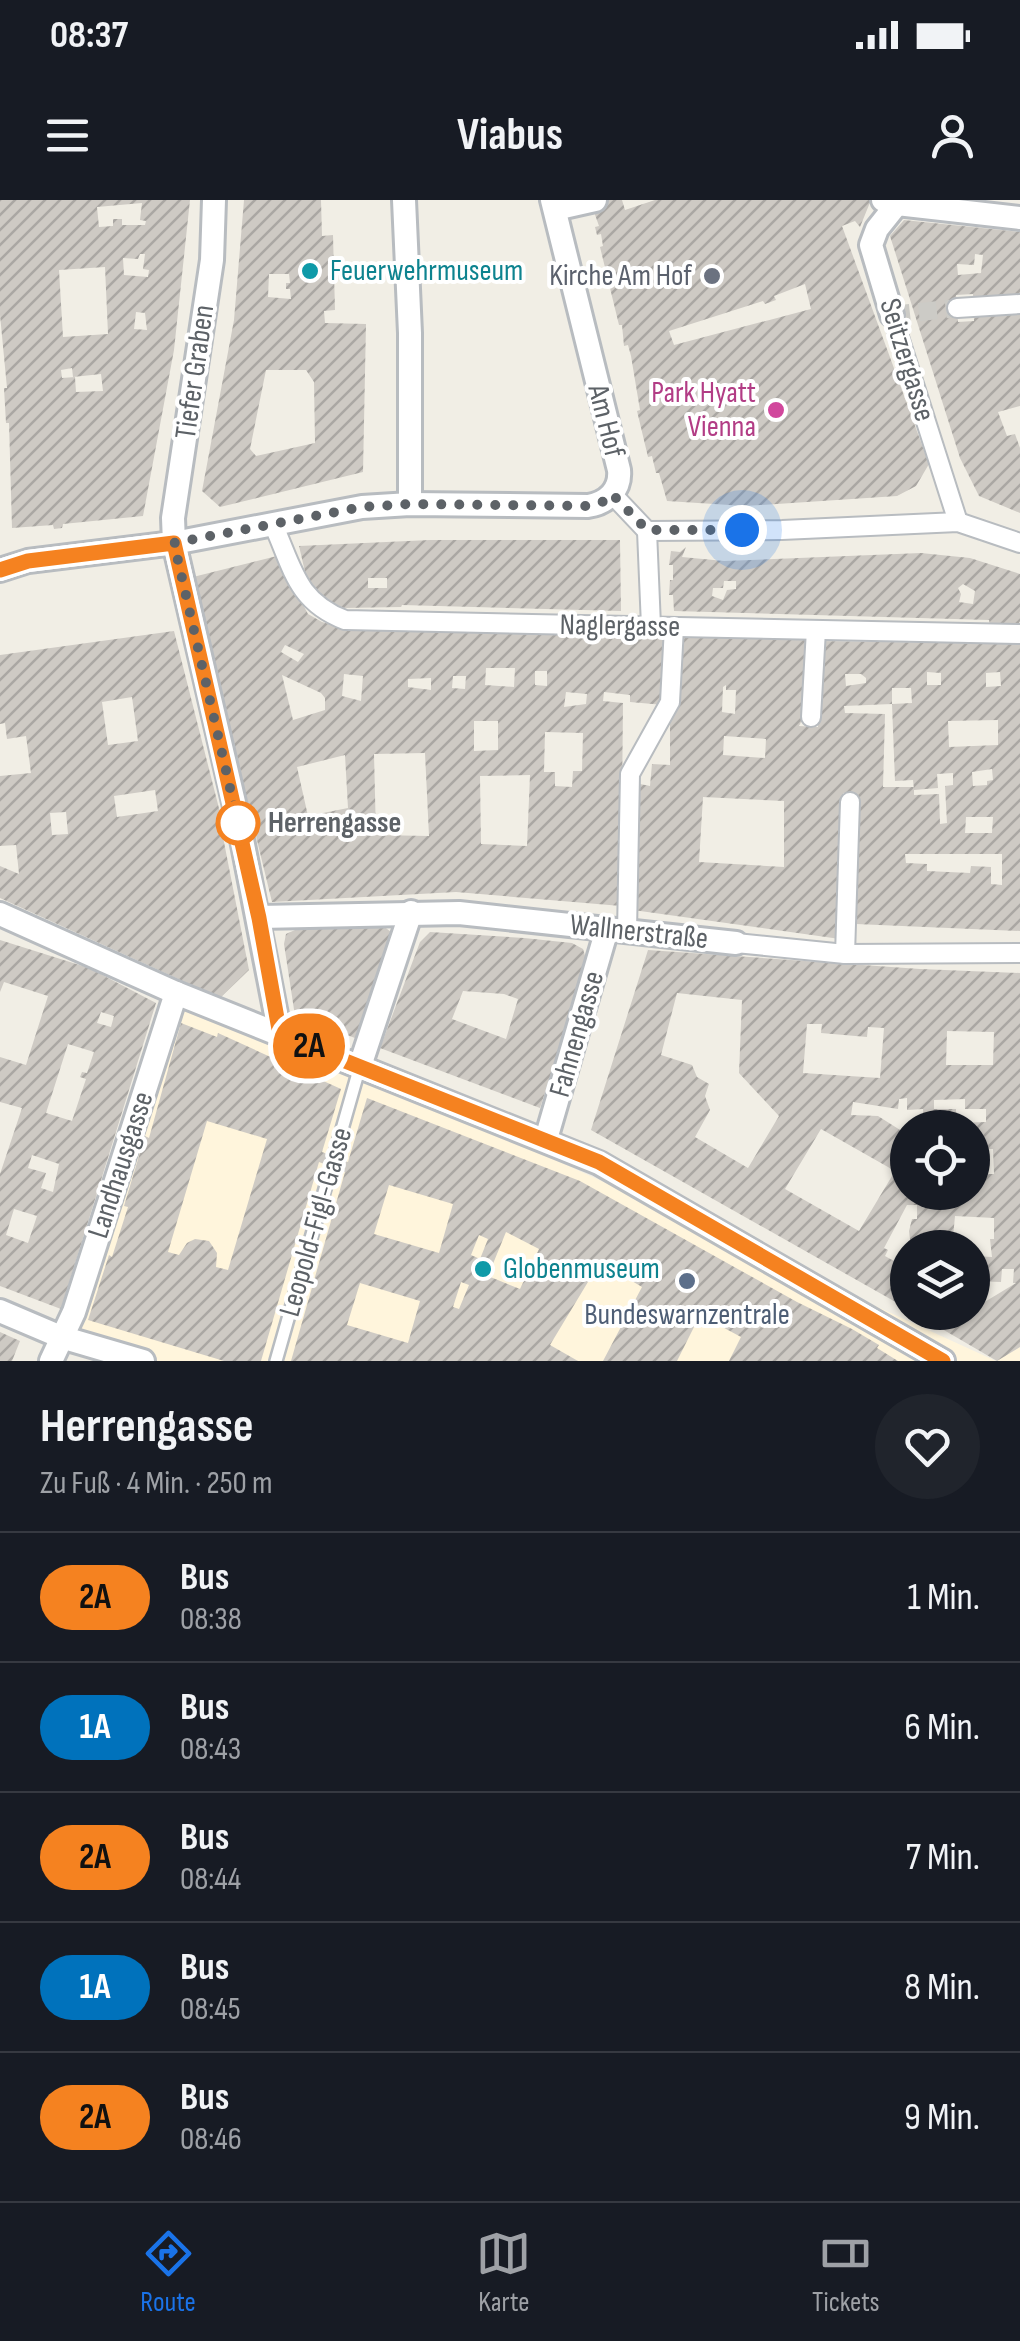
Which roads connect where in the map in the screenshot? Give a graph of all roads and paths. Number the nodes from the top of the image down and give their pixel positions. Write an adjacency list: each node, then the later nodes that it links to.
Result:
1 (214, 200): 16 (street, Tiefer Graben)
2 (404, 200): 11 (street)
3 (595, 200): 5 (street)
4 (893, 201): 6 (street); 9 (street, Seitzergasse)
5 (553, 205): 10 (street, Am Hof)
6 (1020, 218)
7 (1020, 304): 8 (street)
8 (956, 308)
9 (892, 315): 12 (street, Seitzergasse)
10 (612, 494): 11 (street, Am Hof); 14 (street)
11 (410, 504): 13 (street, Am Hof)
12 (958, 522): 14 (street); 15 (street)
13 (274, 524): 16 (street, Am Hof); 18 (street, Naglergasse)
14 (647, 530): 18 (street)
15 (1020, 542)
16 (174, 543): 17 (street, Am Hof); 26 (street, Tiefer Graben)
17 (0, 570)
18 (650, 626): 19 (street, Naglergasse)
19 (674, 628): 20 (street, Naglergasse); 27 (street)
20 (816, 630): 21 (street, Naglergasse); 22 (street)
21 (1020, 634)
22 (812, 717)
23 (850, 802): 30 (street)
24 (411, 912): 26 (street, Wallnerstraße); 27 (street, Wallnerstraße); 33 (street, Leopold-Figl-Gasse)
25 (0, 914): 31 (street)
26 (259, 918): 32 (street, Tiefer Graben)
27 (617, 930): 28 (street, Wallnerstraße); 34 (street, Fahnengasse)
28 (736, 943): 30 (street, Wallnerstraße)
29 (1020, 952): 30 (street, Wallnerstraße)
30 (845, 954)
31 (176, 993): 32 (street); 36 (street, Landhausgasse)
32 (280, 1035): 33 (street)
33 (360, 1066): 34 (street); 39 (lane, Leopold-Figl-Gasse)
34 (546, 1139): 40 (street)
35 (0, 1311): 36 (street)
36 (61, 1337): 37 (street, Landhausgasse); 38 (street)
37 (51, 1361)
38 (143, 1361)
39 (276, 1361)
40 (943, 1361)

